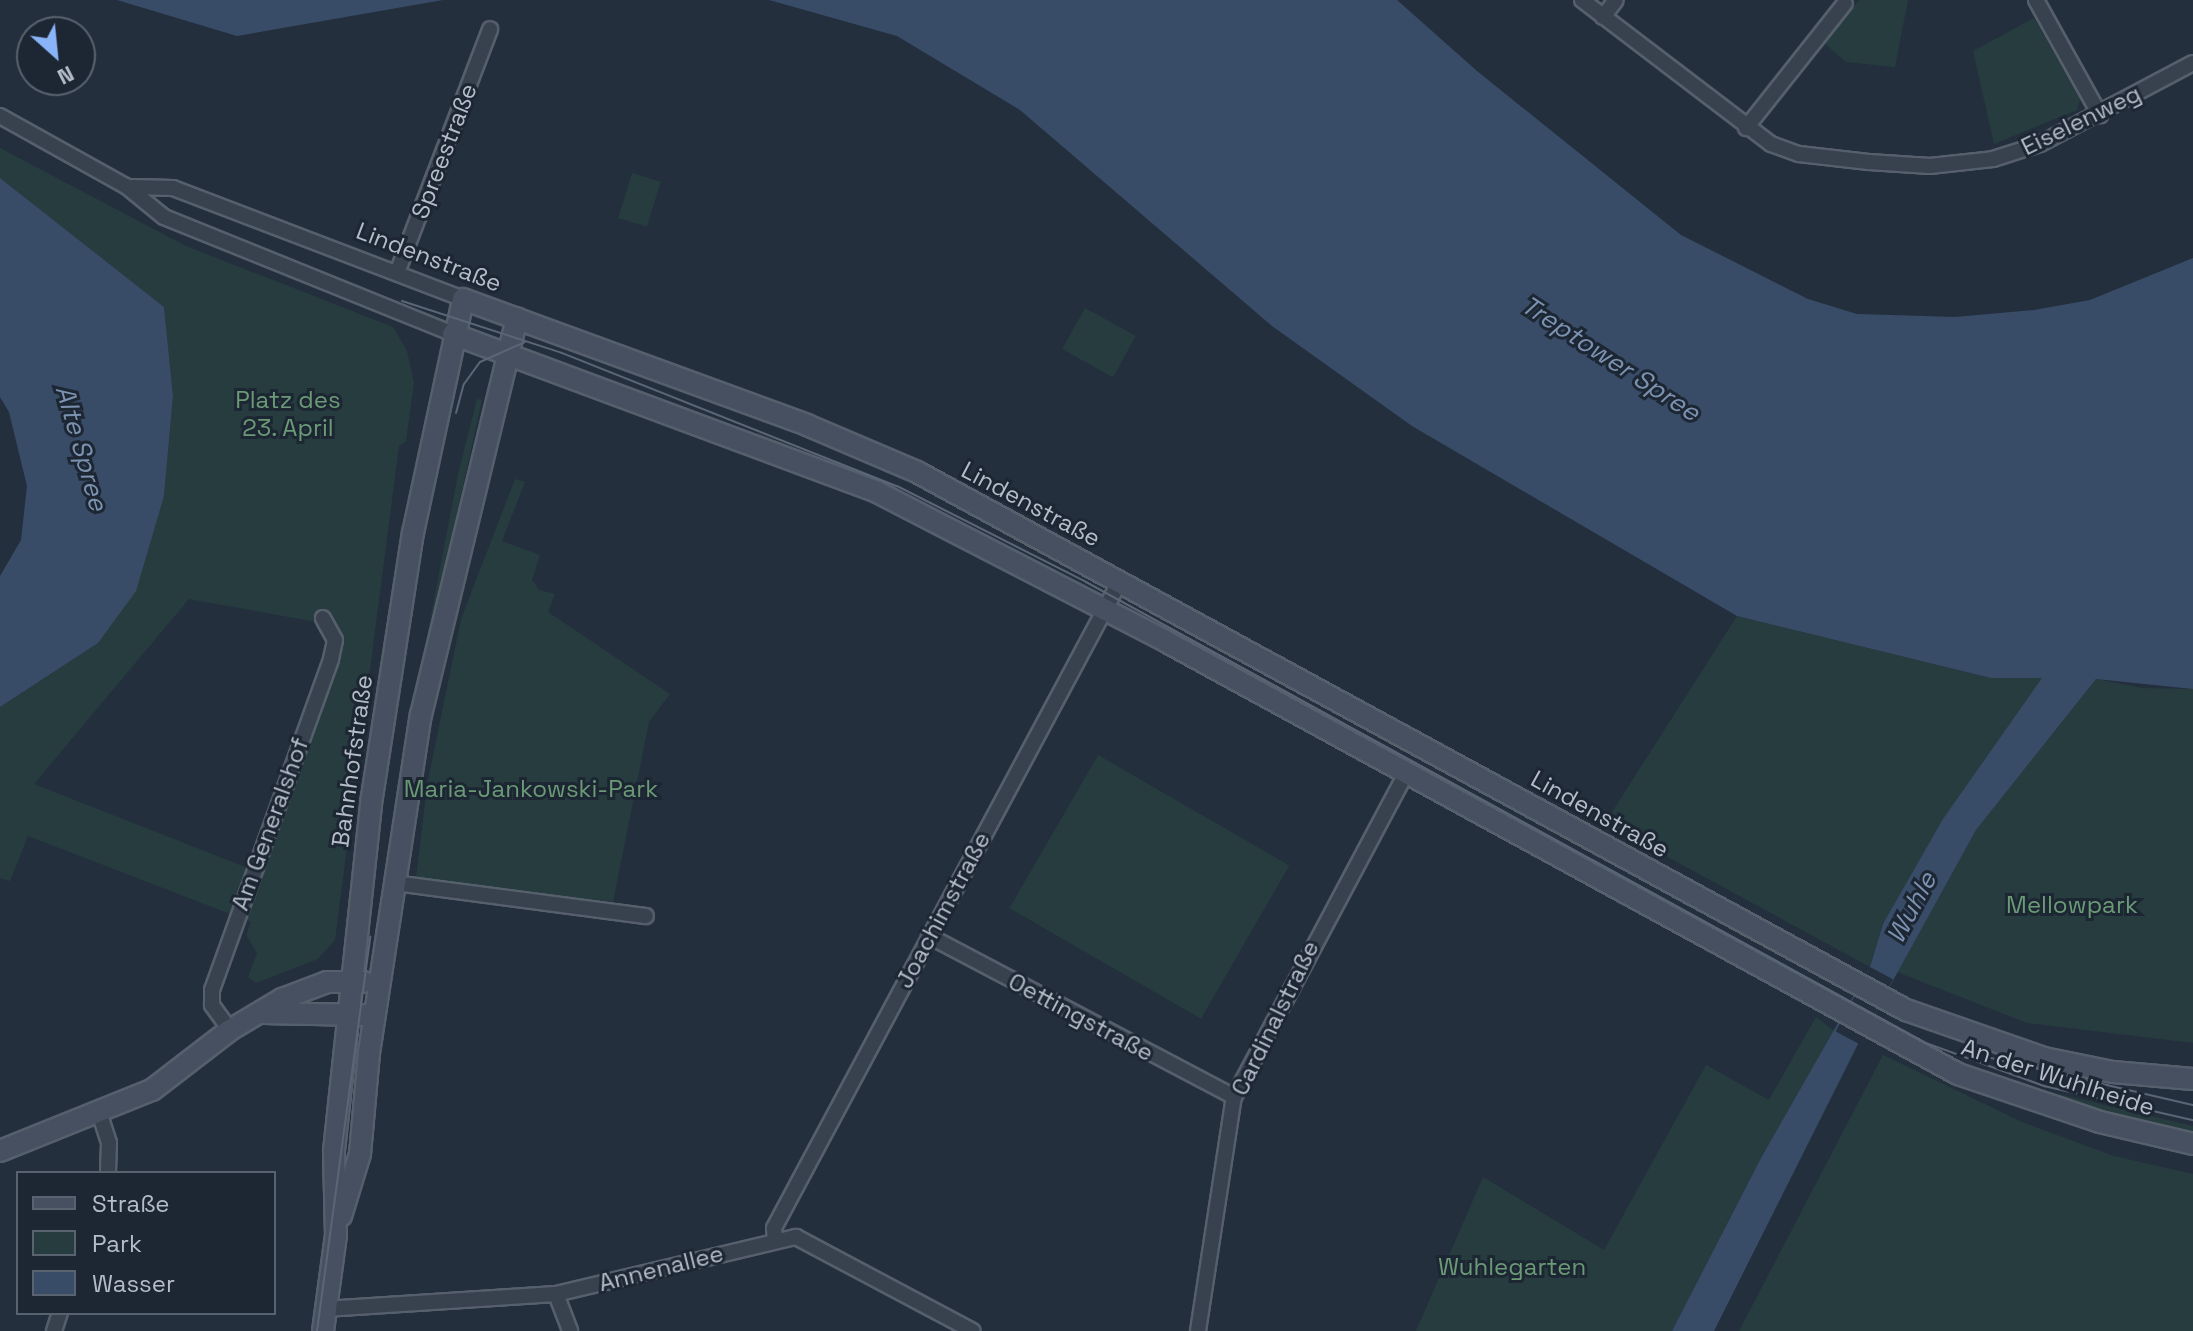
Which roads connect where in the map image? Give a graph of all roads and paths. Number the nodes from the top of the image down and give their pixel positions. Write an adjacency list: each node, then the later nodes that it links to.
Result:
1 (1582, 0): 5 (street, Eiselenweg)
2 (1616, 0): 5 (street)
3 (2036, 0): 8 (street)
4 (1845, 3): 10 (street)
5 (1603, 17): 10 (street, Eiselenweg)
6 (490, 29): 12 (street, Spreestraße)
7 (2193, 63): 8 (street, Eiselenweg)
8 (2100, 115): 10 (street, Eiselenweg)
9 (0, 116): 11 (street, Lindenstraße)
10 (1746, 128)
11 (126, 186): 12 (street, Lindenstraße); 15 (street, Lindenstraße)
12 (397, 273): 13 (street, Lindenstraße)
13 (463, 299): 14 (main road, Lindenstraße); 15 (main road, Bahnhofstraße)
14 (517, 318): 16 (main road, Bahnhofstraße); 17 (main road, Lindenstraße)
15 (453, 334): 16 (main road, Lindenstraße); 24 (main road, Bahnhofstraße)
16 (510, 354): 18 (main road, Lindenstraße); 21 (main road, Bahnhofstraße)
17 (1120, 581): 18 (street, Joachimstraße); 26 (main road, Lindenstraße)
18 (1102, 612): 20 (main road, Lindenstraße); 23 (street, Joachimstraße)
19 (323, 618): 31 (street, Am Generalshof)
20 (1406, 773): 29 (main road, Lindenstraße); 33 (street, Cardinalstraße)
21 (395, 883): 22 (street); 25 (main road, Bahnhofstraße)
22 (646, 916)
23 (929, 936): 33 (street, Oettingstraße); 39 (street, Joachimstraße)
24 (353, 981): 25 (main road); 27 (main road); 28 (main road, Bahnhofstraße)
25 (380, 985): 30 (main road, Bahnhofstraße)
26 (1883, 998): 32 (main road, An der Wuhlheide)
27 (257, 1013): 28 (main road); 31 (main road)
28 (350, 1013): 30 (main road); 38 (main road, Bahnhofstraße)
29 (1845, 1014): 35 (main road, An der Wuhlheide)
30 (375, 1016): 38 (main road, Bahnhofstraße)
31 (230, 1030): 34 (main road)
32 (2193, 1079)
33 (1234, 1097): 45 (street, Cardinalstraße)
34 (100, 1115): 36 (main road); 37 (street)
35 (2193, 1144)
36 (0, 1151)
37 (108, 1171)
38 (336, 1235): 41 (main road, Bahnhofstraße)
39 (775, 1240): 40 (street, Annenallee); 44 (street, Annenallee)
40 (556, 1294): 41 (street, Annenallee); 43 (street)
41 (325, 1309): 42 (main road, Bahnhofstraße)
42 (323, 1331)
43 (570, 1331)
44 (973, 1331)
45 (1198, 1331)

